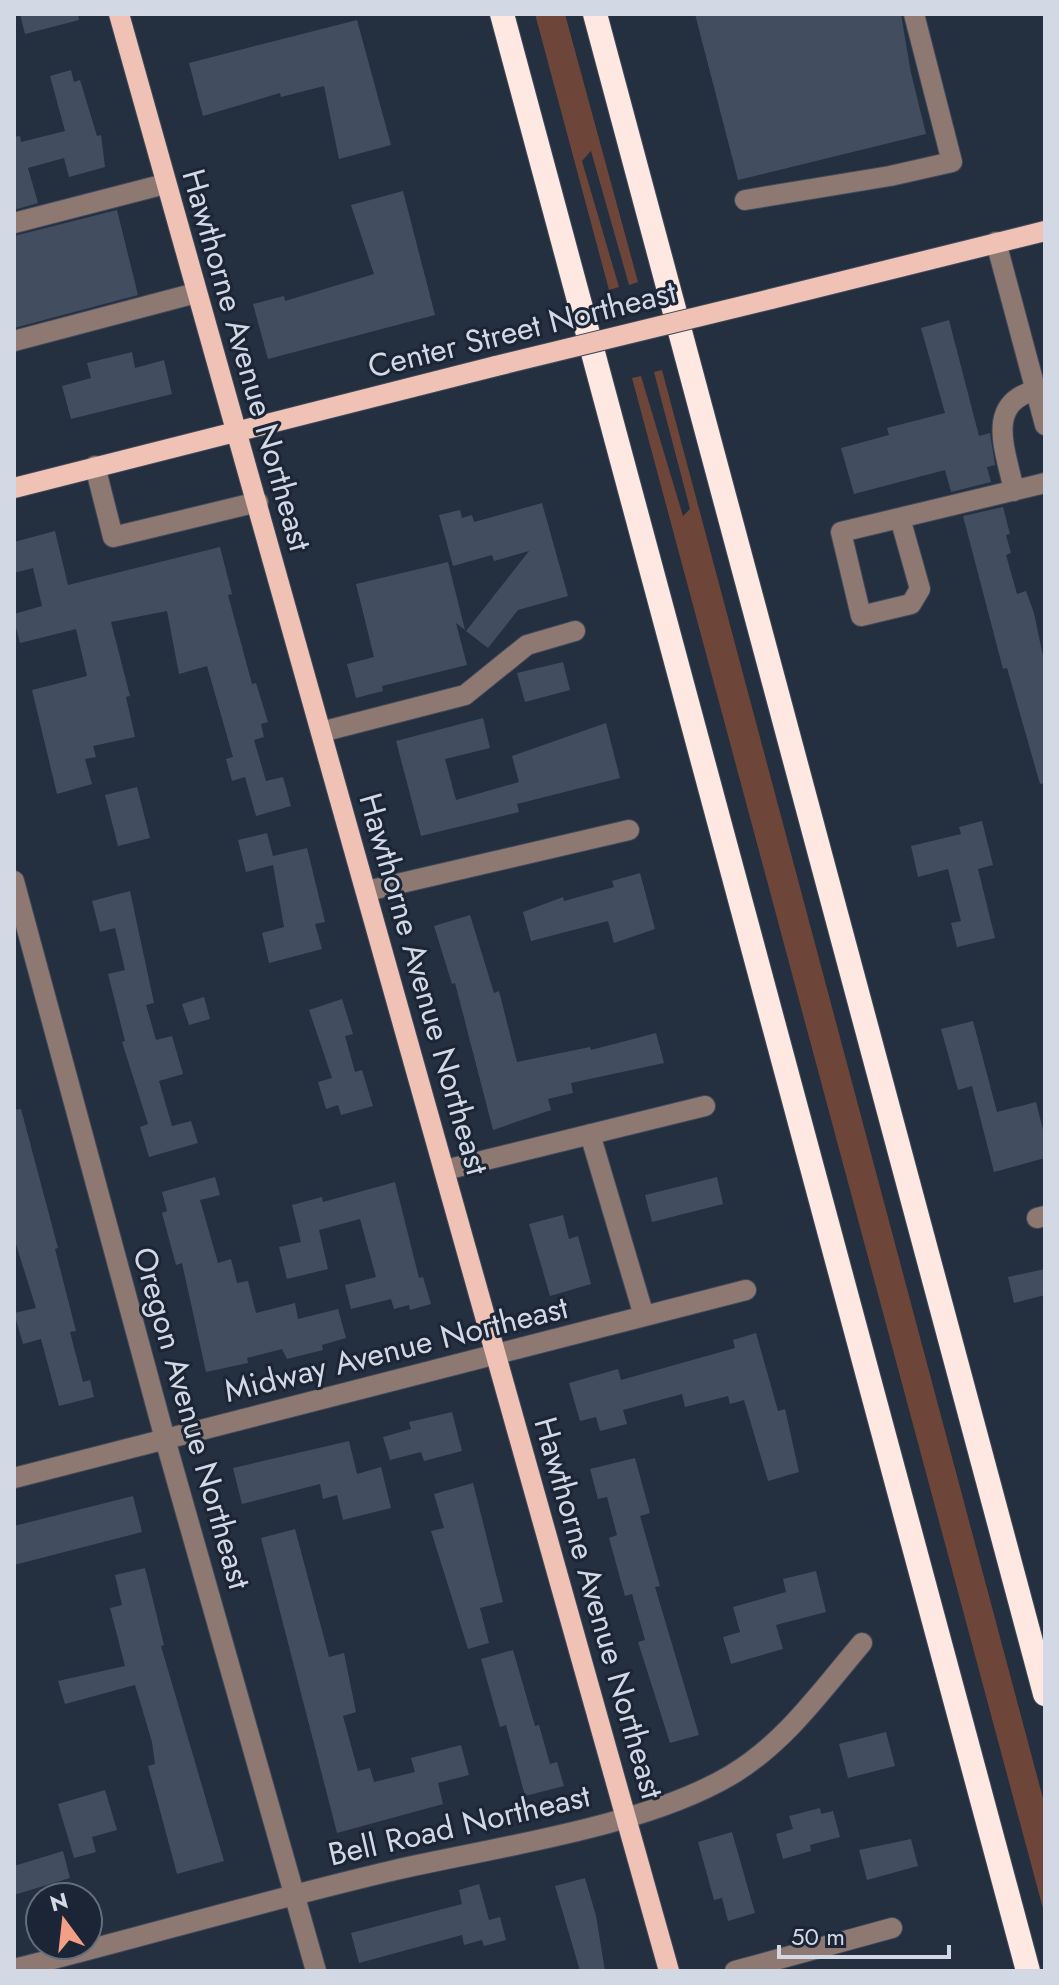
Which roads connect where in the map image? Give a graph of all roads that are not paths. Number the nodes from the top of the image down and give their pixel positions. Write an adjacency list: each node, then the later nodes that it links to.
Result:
1 (119, 14): 5 (main road, Hawthorne Avenue Northeast)
2 (502, 14): 43 (highway)
3 (595, 14): 35 (highway)
4 (914, 14): 6 (street)
5 (165, 184): 7 (street); 10 (main road, Hawthorne Avenue Northeast)
6 (745, 200)
7 (14, 223)
8 (1045, 231): 9 (main road, Center Street Northeast)
9 (996, 242): 12 (street); 14 (main road, Center Street Northeast, bridge)
10 (196, 293): 11 (street); 14 (main road, Hawthorne Avenue Northeast)
11 (14, 341)
12 (1036, 390): 13 (street); 18 (street)
13 (1045, 425)
14 (236, 431): 15 (main road, Center Street Northeast); 19 (main road, Hawthorne Avenue Northeast)
15 (95, 466): 17 (main road, Center Street Northeast); 19 (street)
16 (1045, 483): 18 (street)
17 (14, 488)
18 (1014, 491): 20 (street)
19 (258, 502): 22 (main road, Hawthorne Avenue Northeast)
20 (900, 518): 20 (street)
21 (575, 631): 22 (street)
22 (321, 732): 25 (main road, Hawthorne Avenue Northeast)
23 (629, 830): 25 (street)
24 (14, 881): 32 (street, Oregon Avenue Northeast)
25 (367, 891): 28 (main road, Hawthorne Avenue Northeast)
26 (705, 1106): 27 (street)
27 (590, 1134): 28 (street); 30 (street)
28 (445, 1170): 31 (main road, Hawthorne Avenue Northeast)
29 (746, 1290): 30 (street, Midway Avenue Northeast)
30 (644, 1316): 31 (street, Midway Avenue Northeast)
31 (497, 1353): 32 (street, Midway Avenue Northeast); 36 (main road, Hawthorne Avenue Northeast)
32 (165, 1439): 33 (street, Midway Avenue Northeast); 37 (street, Oregon Avenue Northeast)
33 (14, 1478)
34 (862, 1643): 36 (street, Bell Road Northeast)
35 (1045, 1694)
36 (626, 1817): 37 (street, Bell Road Northeast); 41 (main road, Hawthorne Avenue Northeast)
37 (295, 1894): 39 (street, Bell Road Northeast); 40 (street, Oregon Avenue Northeast)
38 (892, 1928): 42 (street)
39 (14, 1969)
40 (316, 1971)
41 (669, 1971)
42 (735, 1971)
43 (1028, 1971)

